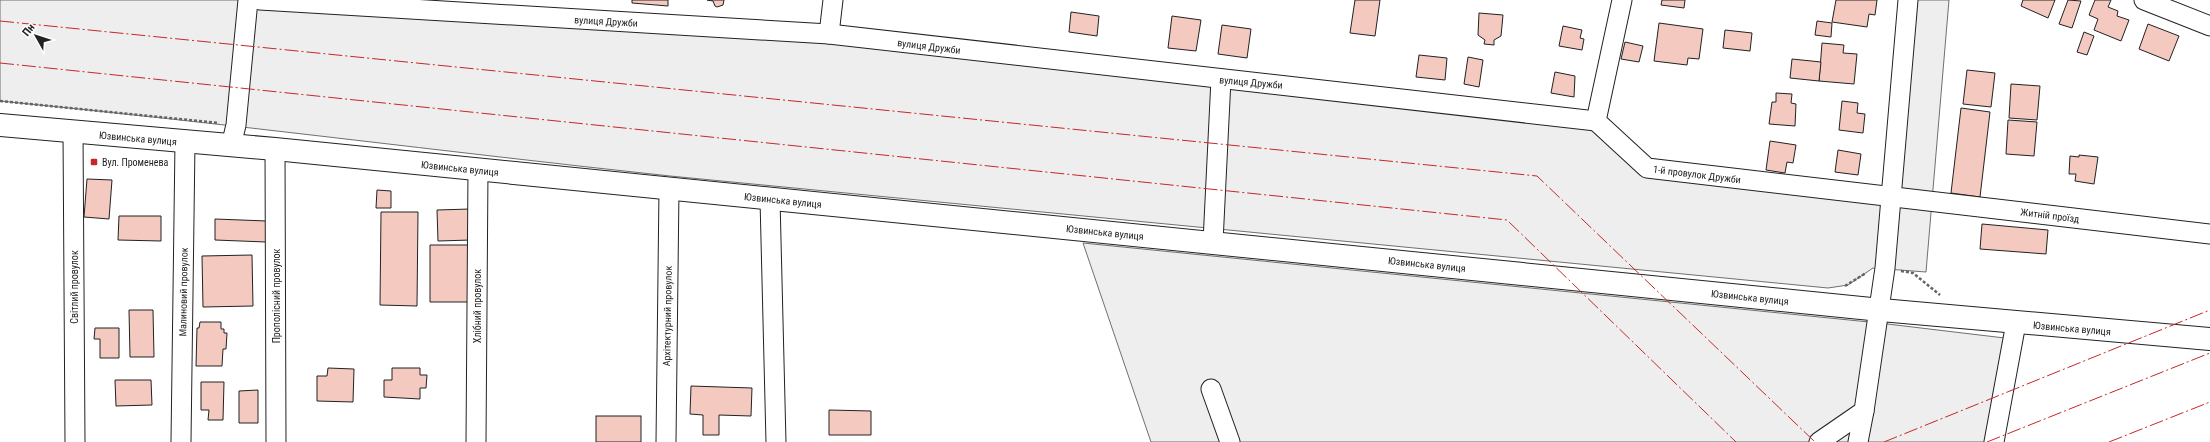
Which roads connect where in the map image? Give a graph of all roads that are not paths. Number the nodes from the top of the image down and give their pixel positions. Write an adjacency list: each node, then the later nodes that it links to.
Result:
1 (248, 0): 14 (street)
2 (260, 0): 8 (street, вулиця Дружби)
3 (833, 0): 8 (street)
4 (1622, 0): 10 (street)
5 (1908, 0): 18 (street)
6 (2144, 0): 7 (street)
7 (2210, 26)
8 (829, 34): 9 (street, вулиця Дружби)
9 (1221, 79): 10 (street, вулиця Дружби); 21 (street)
10 (1596, 121): 18 (street, 1-й провулок Дружби)
11 (0, 125): 12 (main road, Юзвинська вулиця)
12 (73, 131): 13 (main road, Юзвинська вулиця); 27 (street, Світлий провулок)
13 (185, 142): 14 (main road, Юзвинська вулиця); 28 (street, Малиновий провулок)
14 (231, 146): 15 (main road, Юзвинська вулиця)
15 (275, 149): 16 (main road, Юзвинська вулиця); 29 (street, Прополісний провулок)
16 (478, 170): 17 (main road, Юзвинська вулиця); 30 (street, Хлібний провулок)
17 (669, 189): 19 (main road, Юзвинська вулиця); 31 (street, Архітектурний провулок)
18 (1890, 197): 20 (street, Житній проїзд); 22 (street)
19 (770, 199): 21 (main road, Юзвинська вулиця); 32 (street)
20 (2210, 234)
21 (1213, 242): 22 (main road, Юзвинська вулиця)
22 (1881, 310): 23 (main road, Юзвинська вулиця); 26 (street)
23 (2016, 323): 24 (main road, Юзвинська вулиця); 36 (street)
24 (2210, 339)
25 (1211, 389): 33 (street)
26 (1864, 411): 34 (street); 35 (street)
27 (75, 442)
28 (181, 442)
29 (276, 442)
30 (476, 442)
31 (666, 442)
32 (776, 442)
33 (1230, 442)
34 (1819, 442)
35 (1858, 442)
36 (1994, 442)

